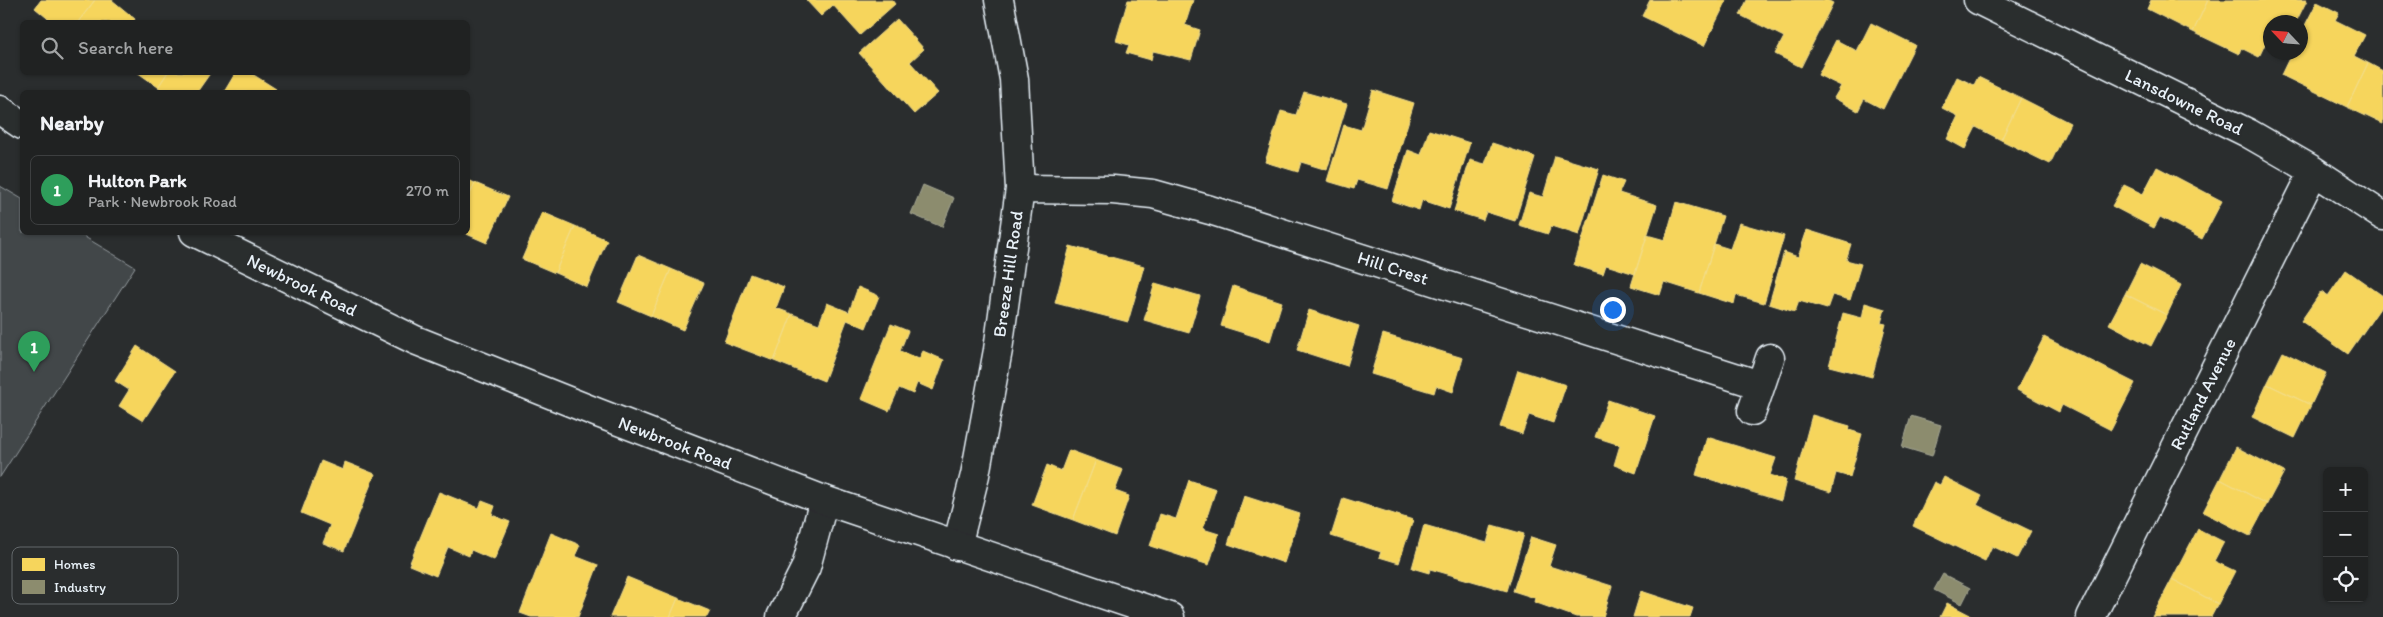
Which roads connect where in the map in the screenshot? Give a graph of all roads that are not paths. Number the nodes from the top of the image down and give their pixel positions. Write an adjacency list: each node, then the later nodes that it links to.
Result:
1 (1000, 0): 6 (main road, Breeze Hill Road)
2 (1978, 0): 5 (main road, Lansdowne Road)
3 (0, 110): 4 (main road)
4 (20, 124)
5 (2314, 171): 7 (main road, Lansdowne Road); 16 (main road, Rutland Avenue)
6 (1020, 189): 10 (main road, Hill Crest); 13 (main road, Breeze Hill Road)
7 (2383, 216)
8 (200, 235): 12 (main road, Newbrook Road)
9 (1770, 358): 10 (main road)
10 (1760, 385): 11 (main road)
11 (1752, 411)
12 (824, 500): 13 (main road, Newbrook Road); 14 (main road)
13 (957, 546): 15 (main road, Newbrook Road)
14 (781, 617)
15 (1170, 617)
16 (2091, 617)

